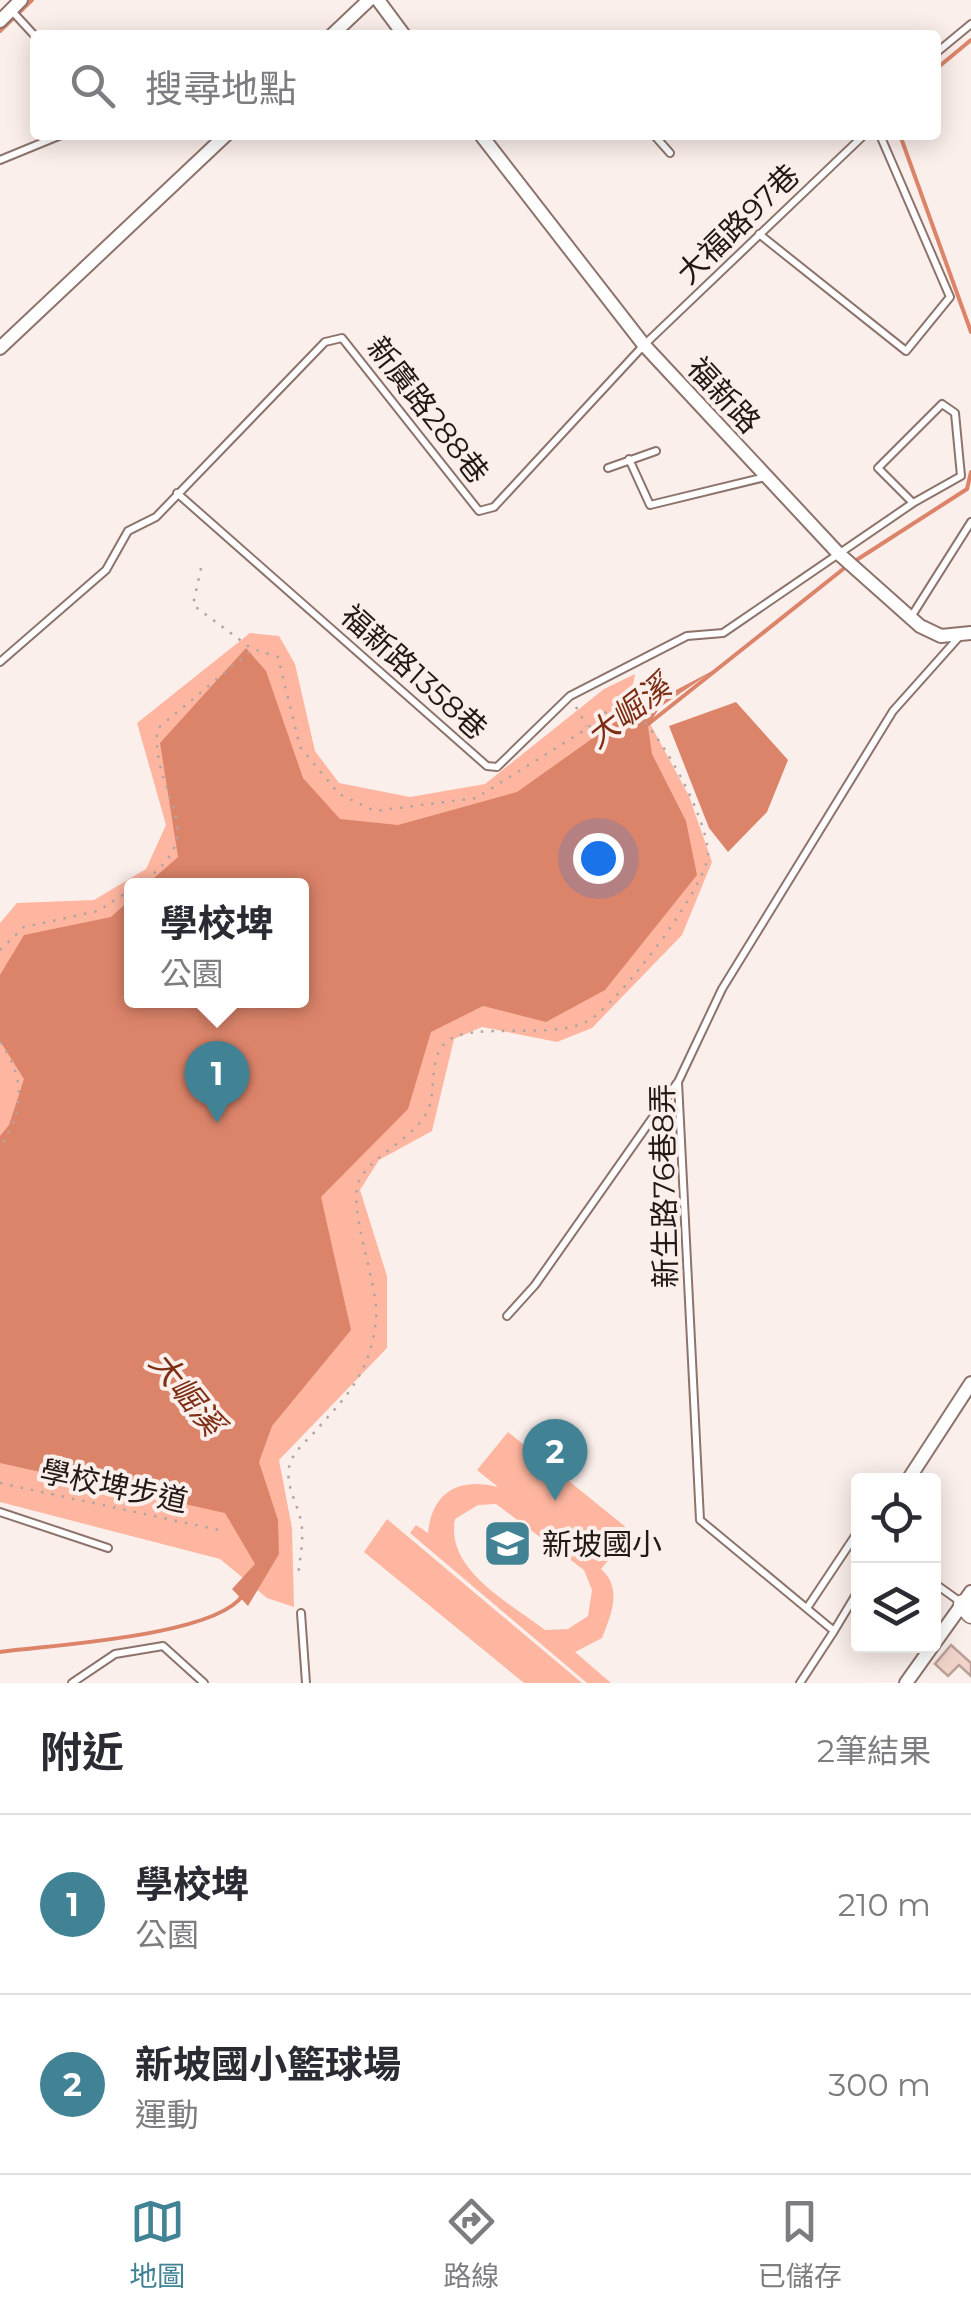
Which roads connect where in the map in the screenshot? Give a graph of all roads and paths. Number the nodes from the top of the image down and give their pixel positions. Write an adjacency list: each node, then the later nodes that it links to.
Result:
1 (369, 0): 7 (street)
2 (378, 0): 8 (street)
3 (16, 5): 4 (street); 6 (lane)
4 (0, 21)
5 (971, 24): 9 (lane)
6 (31, 30)
7 (337, 30)
8 (400, 30)
9 (941, 49)
10 (49, 140): 17 (lane)
11 (221, 140): 20 (street)
12 (487, 140): 19 (street, 福新路)
13 (659, 140): 16 (lane)
14 (859, 140): 18 (lane, 大福路97巷)
15 (882, 140): 18 (lane)
16 (670, 152)
17 (0, 160)
18 (759, 234): 19 (lane, 大福路97巷)
19 (644, 345): 24 (street, 福新路); 25 (lane, 新廣路288巷)
20 (0, 348)
21 (656, 451): 22 (lane)
22 (629, 459): 23 (lane); 24 (lane)
23 (608, 468)
24 (766, 476): 28 (street, 福新路)
25 (178, 492): 33 (lane, 新廣路288巷); 34 (lane, 福新路1358巷)
26 (913, 503): 26 (lane, 福新路1358巷); 28 (lane, 福新路1358巷)
27 (971, 522): 30 (lane)
28 (838, 553): 30 (street, 福新路); 34 (lane, 福新路1358巷)
29 (201, 568): 32 (path)
30 (910, 618): 31 (street, 福新路)
31 (966, 635): 40 (lane, 新生路76巷8弄)
32 (253, 649): 35 (path); 36 (path)
33 (0, 662)
34 (570, 696): 35 (path)
35 (588, 728): 50 (path)
36 (148, 878)
37 (124, 894): 38 (path)
38 (0, 950)
39 (0, 1042): 41 (path)
40 (678, 1082): 42 (lane); 54 (lane, 新生路76巷8弄)
41 (0, 1148)
42 (507, 1316)
43 (971, 1382): 44 (street)
44 (912, 1473)
45 (0, 1483): 47 (path, 學校埤步道)
46 (0, 1512): 49 (lane)
47 (219, 1530)
48 (851, 1545): 54 (lane)
49 (108, 1548)
50 (298, 1575)
51 (941, 1587): 53 (lane)
52 (851, 1603): 56 (lane)
53 (968, 1603): 61 (street)
54 (807, 1608): 56 (lane, 新生路76巷8弄)
55 (301, 1613): 59 (lane)
56 (834, 1631): 60 (lane)
57 (72, 1683): 58 (lane)
58 (204, 1683)
59 (306, 1683)
60 (800, 1683)
61 (906, 1683)

